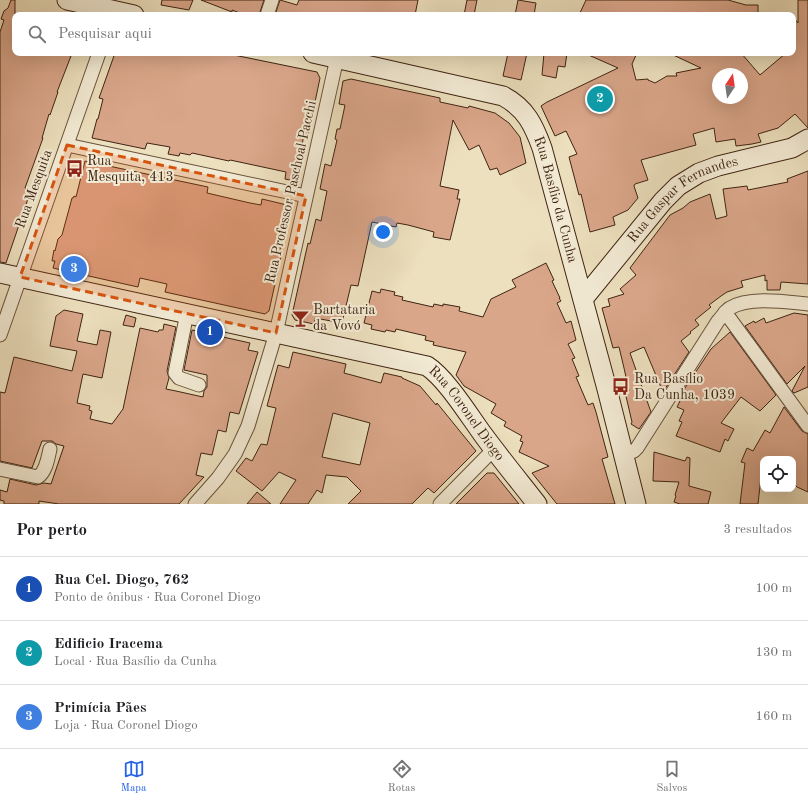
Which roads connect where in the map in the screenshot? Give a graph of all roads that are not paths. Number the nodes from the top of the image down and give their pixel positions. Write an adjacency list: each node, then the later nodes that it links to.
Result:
1 (67, 0): 3 (street)
2 (272, 0): 4 (street)
3 (115, 9)
4 (268, 12)
5 (98, 56): 9 (street, Rua Mesquita)
6 (327, 56): 7 (street, Rua Basílio da Cunha)
7 (337, 58): 10 (street, Rua Professor Paschoal Pacchi); 13 (street, Rua Basílio da Cunha)
8 (808, 139): 13 (street, Rua Gaspar Fernandes)
9 (67, 145): 10 (street); 12 (street, Rua Mesquita)
10 (306, 196): 17 (street, Rua Professor Paschoal Pacchi)
11 (0, 273): 12 (street, Rua Coronel Diogo)
12 (20, 277): 16 (street, Rua Coronel Diogo); 18 (street, Rua Mesquita)
13 (583, 299): 23 (street, Rua Basílio da Cunha)
14 (808, 304): 15 (street)
15 (725, 312): 20 (street); 23 (street)
16 (187, 313): 17 (street, Rua Coronel Diogo); 19 (street)
17 (276, 333): 22 (street, Rua Coronel Diogo); 25 (street, Rua Professor Paschoal Pacchi)
18 (0, 335)
19 (199, 385)
20 (808, 426)
21 (50, 449): 24 (street)
22 (494, 449): 26 (street); 27 (street, Rua Coronel Diogo)
23 (624, 456): 28 (street, Rua Basílio da Cunha)
24 (0, 469)
25 (195, 504)
26 (440, 504)
27 (537, 504)
28 (636, 504)

